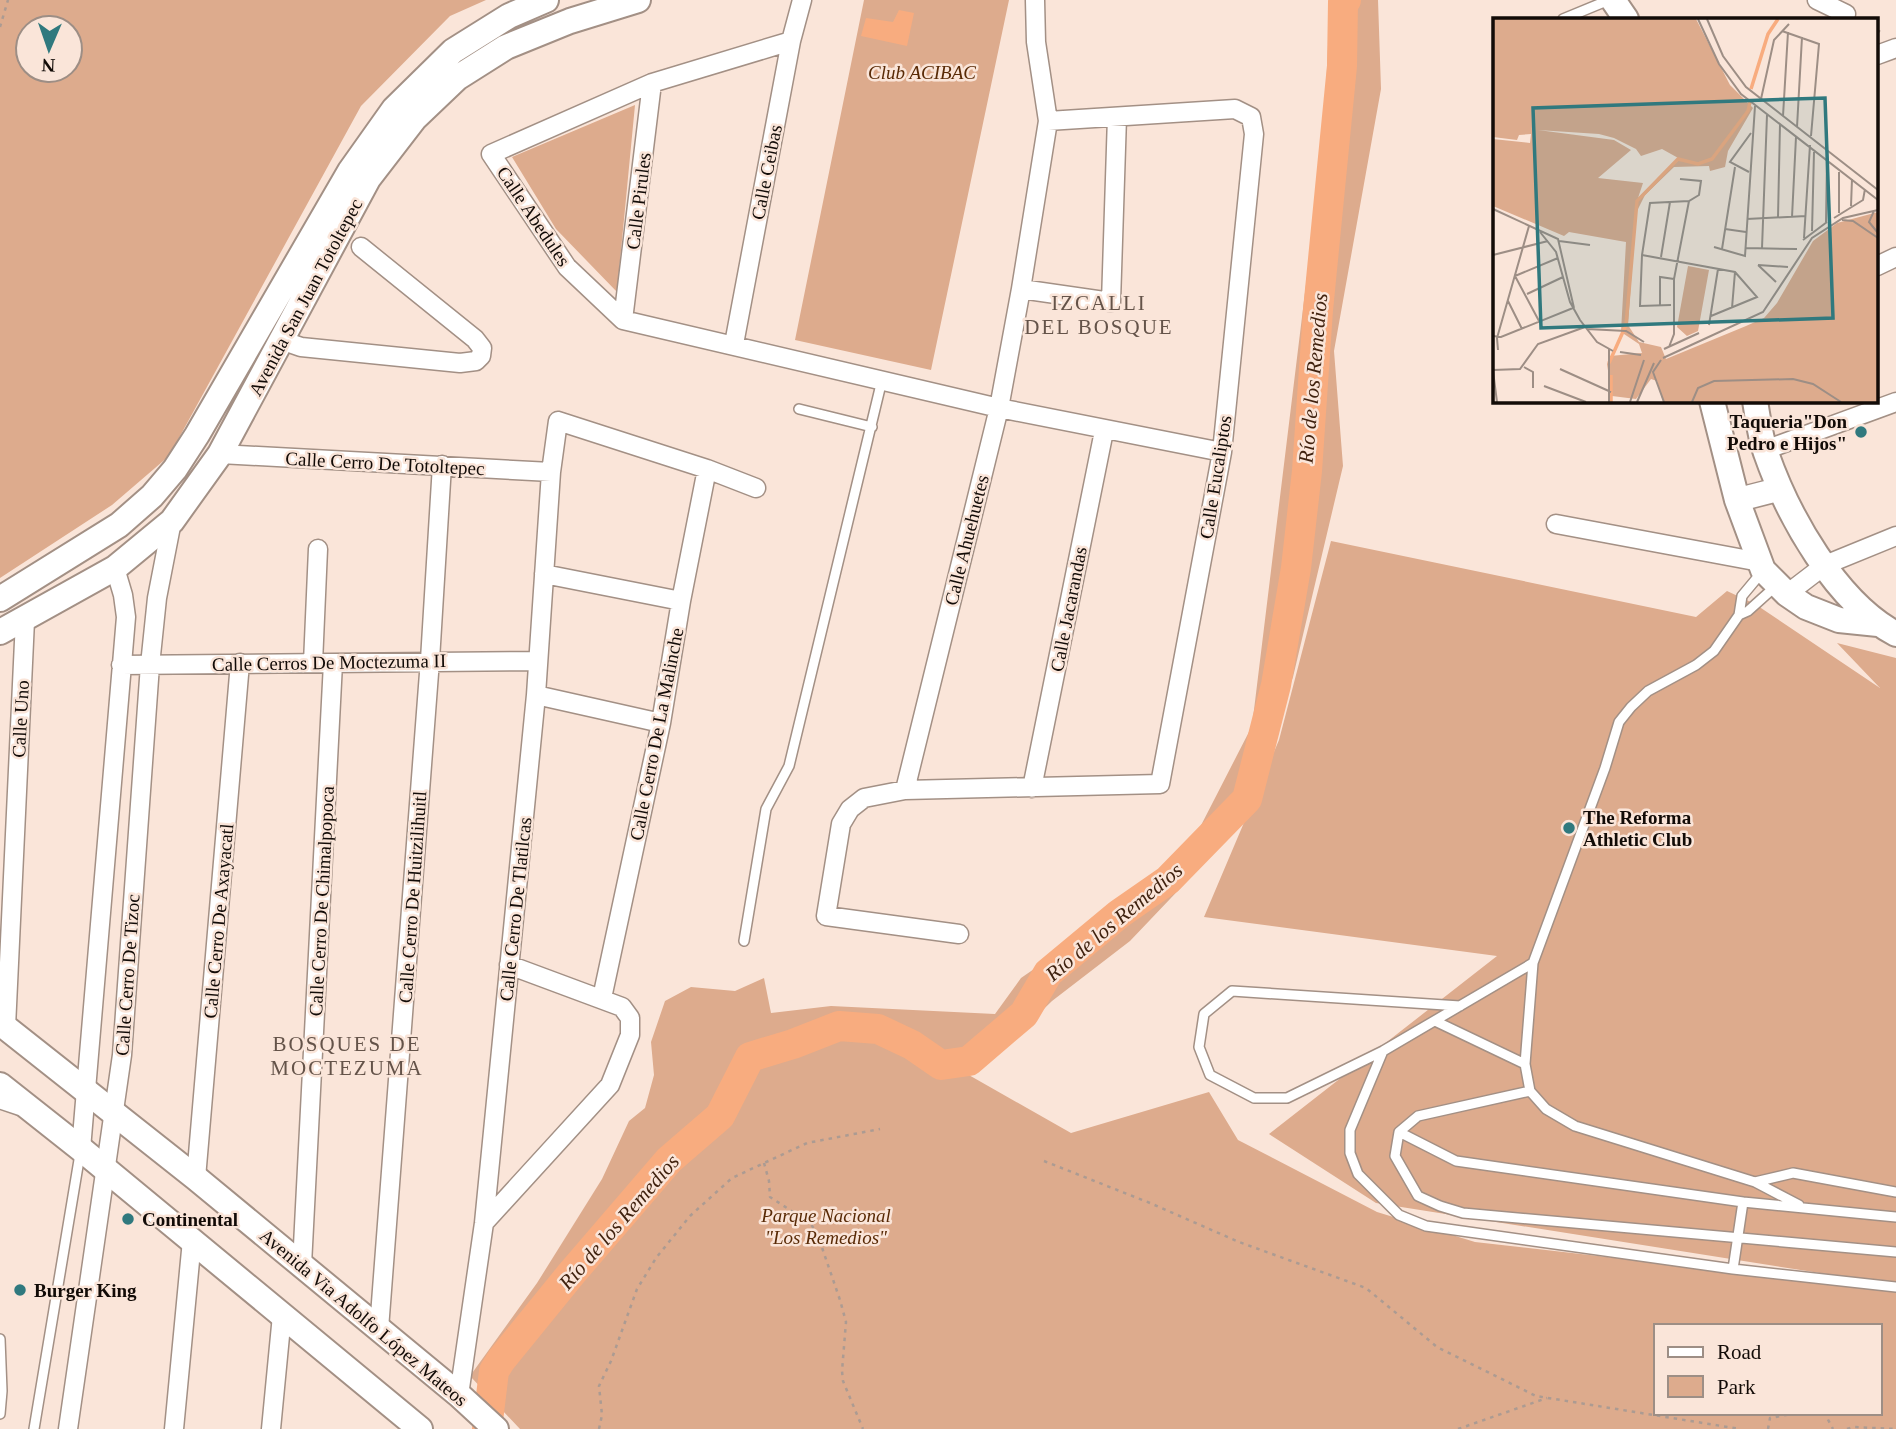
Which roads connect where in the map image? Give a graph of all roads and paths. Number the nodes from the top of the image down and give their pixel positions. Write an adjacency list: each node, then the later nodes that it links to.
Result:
1 (8, 0): 11 (path)
2 (546, 0): 50 (main road, Avenida San Juan Totoltepec)
3 (638, 0): 23 (main road, Avenida San Juan Totoltepec)
4 (802, 0): 12 (street, Calle Ceibas)
5 (1035, 0): 17 (street, Calle Ahuehuetes)
6 (1611, 0): 9 (lane); 10 (main road)
7 (1817, 0): 8 (street)
8 (1846, 13)
9 (1566, 18)
10 (1625, 18)
11 (0, 27)
12 (791, 41): 15 (street, Calle Abedules); 24 (street, Calle Ceibas)
13 (1896, 48): 14 (street)
14 (1878, 55)
15 (652, 83): 22 (street, Calle Pirules); 22 (street, Calle Abedules)
16 (1117, 117): 17 (street, Calle Eucaliptos); 21 (street); 34 (street, Calle Eucaliptos)
17 (1048, 121): 21 (street, Calle Ahuehuetes)
18 (361, 247): 23 (street)
19 (1896, 257): 20 (street)
20 (1878, 266)
21 (1021, 289): 29 (street, Calle Ahuehuetes)
22 (623, 320): 24 (street)
23 (281, 340): 35 (main road, Avenida San Juan Totoltepec)
24 (734, 344): 25 (street)
25 (882, 380): 29 (street); 31 (lane)
26 (1712, 402): 41 (main road)
27 (1755, 402): 33 (main road)
28 (1896, 402): 33 (street)
29 (999, 408): 32 (street); 66 (street, Calle Ahuehuetes)
30 (799, 409): 31 (lane)
31 (872, 427): 68 (lane)
32 (1104, 430): 34 (street); 65 (street, Calle Jacarandas)
33 (1765, 450): 40 (main road)
34 (1222, 452): 65 (street, Calle Eucaliptos)
35 (220, 454): 36 (street, Calle Cerro De Totoltepec); 42 (main road, Avenida San Juan Totoltepec)
36 (442, 465): 38 (street, Calle Cerro De Totoltepec); 56 (street, Calle Cerro De Huitzilihuitl)
37 (707, 469): 38 (street, Calle Cerro De Tlatilcas); 39 (street); 51 (street, Calle Cerro De La Malinche)
38 (551, 472): 48 (street, Calle Cerro De Tlatilcas)
39 (756, 488)
40 (1780, 489): 41 (street); 46 (main road)
41 (1737, 500): 49 (main road)
42 (172, 521): 47 (main road, Avenida San Juan Totoltepec); 62 (street, Calle Cerro De Tizoc)
43 (1556, 524): 49 (street)
44 (1896, 536): 46 (street)
45 (318, 549): 59 (street)
46 (1825, 565): 49 (street); 54 (main road)
47 (115, 568): 53 (main road, Avenida San Juan Totoltepec); 61 (street, Calle Cerro De Tizoc)
48 (544, 574): 51 (street); 57 (street, Calle Cerro De Tlatilcas)
49 (1772, 578): 52 (lane); 52 (lane); 54 (main road)
50 (0, 599)
51 (681, 601): 64 (street, Calle Cerro De La Malinche)
52 (1739, 615): 69 (lane)
53 (24, 620): 55 (main road, Avenida San Juan Totoltepec); 74 (street, Calle Uno)
54 (1887, 629)
55 (0, 632)
56 (430, 660): 57 (street, Calle Cerros De Moctezuma II); 60 (street, Calle Cerros De Moctezuma II); 103 (street, Calle Cerro De Huitzilihuitl)
57 (538, 661): 63 (street, Calle Cerro De Tlatilcas)
58 (240, 663): 59 (street, Calle Cerros De Moctezuma II); 62 (street, Calle Cerros De Moctezuma II); 89 (street, Calle Cerro De Axayacatl)
59 (313, 663): 60 (street, Calle Cerros De Moctezuma II)
60 (333, 663): 99 (street, Calle Cerro De Chimalpopoca)
61 (121, 665): 62 (street, Calle Cerros De Moctezuma II); 79 (street, Calle Cerro De Tizoc)
62 (150, 665): 81 (street, Calle Cerro De Tizoc)
63 (536, 695): 64 (street); 70 (street, Calle Cerro De Tlatilcas)
64 (661, 723): 71 (street, Calle Cerro De La Malinche)
65 (1032, 788): 66 (street, Calle Eucaliptos)
66 (905, 790): 67 (street, Calle Eucaliptos)
67 (959, 934)
68 (744, 941)
69 (1533, 963): 72 (lane); 76 (lane)
70 (509, 965): 71 (street); 95 (street, Calle Cerro De Tlatilcas)
71 (603, 999): 95 (street)
72 (1460, 1006): 73 (lane); 75 (lane)
73 (1435, 1021): 75 (lane); 76 (lane)
74 (3, 1025): 79 (main road, Avenida Via Adolfo López Mateos)
75 (1383, 1051): 100 (lane)
76 (1525, 1064): 78 (lane)
77 (0, 1085): 82 (main road)
78 (1531, 1091): 84 (lane); 90 (lane)
79 (87, 1093): 81 (main road, Avenida Via Adolfo López Mateos); 85 (street, Calle Cerro De Tizoc)
80 (0, 1104): 82 (lane)
81 (113, 1113): 88 (street, Calle Cerro De Tizoc); 89 (main road, Avenida Via Adolfo López Mateos)
82 (36, 1115): 85 (main road)
83 (880, 1129): 87 (path)
84 (1399, 1132): 92 (lane); 96 (lane)
85 (81, 1149): 88 (main road); 109 (lane)
86 (1044, 1161): 105 (path)
87 (764, 1163): 115 (path); 116 (path)
88 (105, 1170): 97 (main road); 110 (street, Calle Cerro De Tizoc)
89 (196, 1178): 99 (main road, Avenida Via Adolfo López Mateos)
90 (1755, 1182): 91 (lane); 93 (lane)
91 (1896, 1192)
92 (1743, 1202): 93 (lane); 96 (lane)
93 (1804, 1208): 94 (lane)
94 (1896, 1217)
95 (484, 1223): 106 (street, Calle Cerro De Tlatilcas)
96 (1737, 1237): 98 (lane); 100 (lane)
97 (192, 1240): 102 (main road); 111 (street)
98 (1896, 1252)
99 (302, 1265): 103 (main road, Avenida Via Adolfo López Mateos)
100 (1733, 1269): 101 (lane)
101 (1896, 1287)
102 (282, 1315): 112 (street); 113 (main road)
103 (379, 1329): 106 (main road, Avenida Via Adolfo López Mateos)
104 (0, 1339): 107 (lane)
105 (1548, 1398): 117 (path); 118 (path)
106 (468, 1403): 114 (main road, Avenida Via Adolfo López Mateos)
107 (0, 1414)
108 (1786, 1415): 119 (path)
109 (34, 1429)
110 (68, 1429)
111 (174, 1429)
112 (271, 1429)
113 (419, 1429)
114 (496, 1429)
115 (599, 1429)
116 (863, 1429)
117 (1458, 1429)
118 (1740, 1429)
119 (1768, 1429)
120 (1847, 1429): 121 (path)
121 (1896, 1429)

